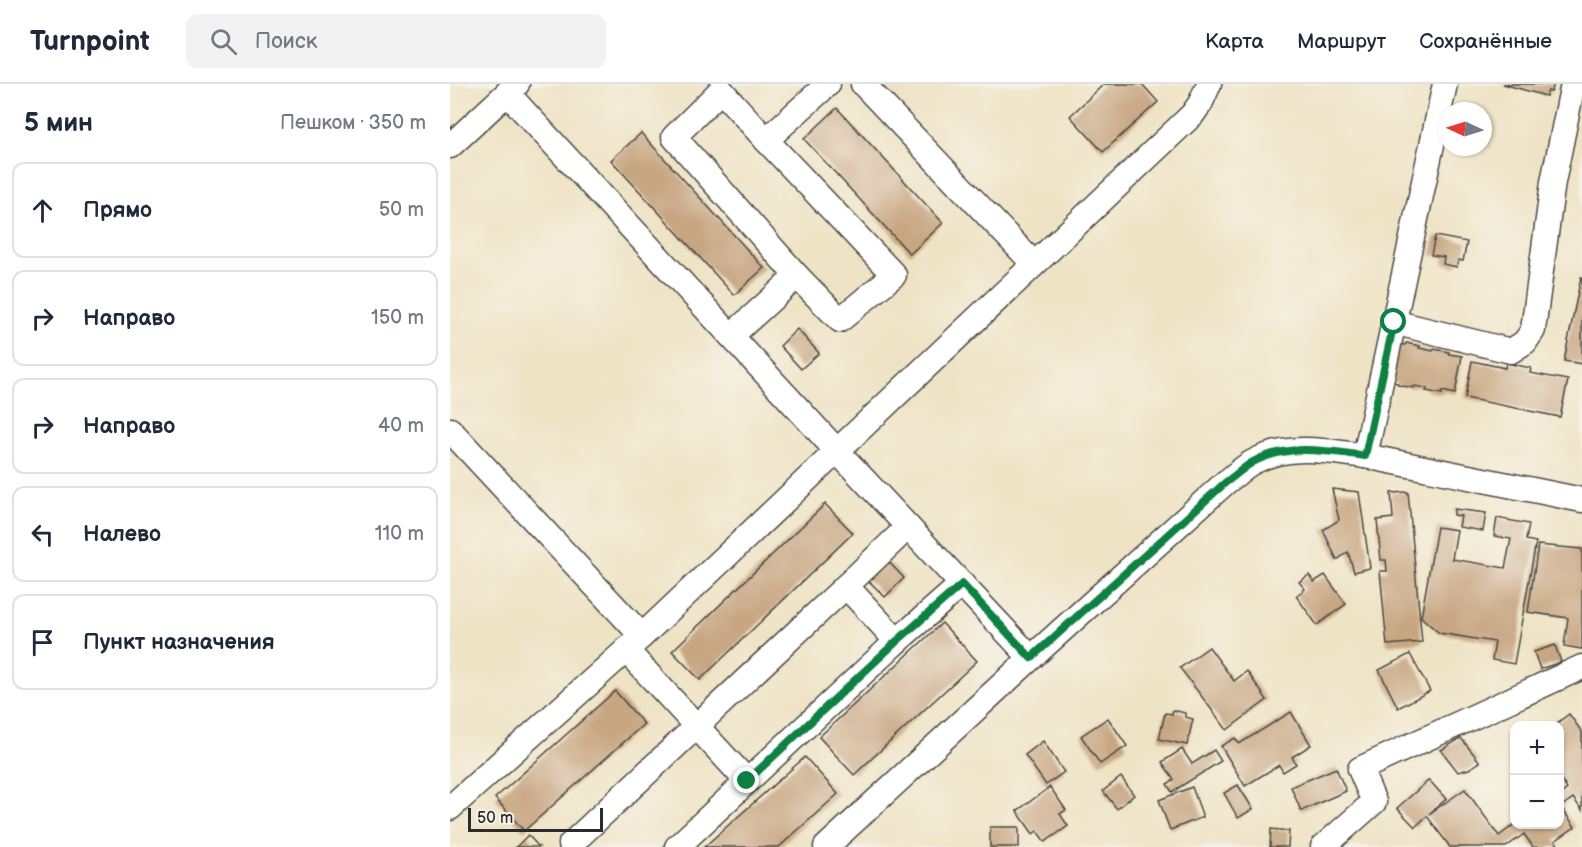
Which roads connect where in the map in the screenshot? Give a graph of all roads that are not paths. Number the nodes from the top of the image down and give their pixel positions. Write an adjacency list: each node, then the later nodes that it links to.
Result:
1 (828, 84): 7 (street)
2 (863, 84): 9 (street)
3 (1209, 84): 9 (street)
4 (1445, 84): 11 (street)
5 (1573, 84): 11 (street)
6 (512, 89): 8 (street); 12 (street)
7 (766, 140): 10 (street); 10 (street)
8 (450, 146)
9 (1034, 264): 14 (street)
10 (797, 276): 12 (street)
11 (1394, 322): 15 (street)
12 (731, 336): 14 (street)
13 (450, 430): 21 (street)
14 (837, 451): 17 (street); 21 (street)
15 (1365, 456): 16 (street); 22 (street)
16 (1582, 500)
17 (908, 527): 18 (street); 19 (street)
18 (962, 584): 20 (street); 22 (street)
19 (846, 586): 20 (street); 24 (street)
20 (897, 641): 25 (street)
21 (634, 643): 24 (street); 26 (street)
22 (1031, 658): 29 (street)
23 (1582, 667): 30 (street)
24 (696, 726): 25 (street); 27 (street)
25 (747, 781): 28 (street)
26 (450, 808)
27 (574, 847)
28 (677, 847)
29 (826, 847)
30 (1323, 847)

